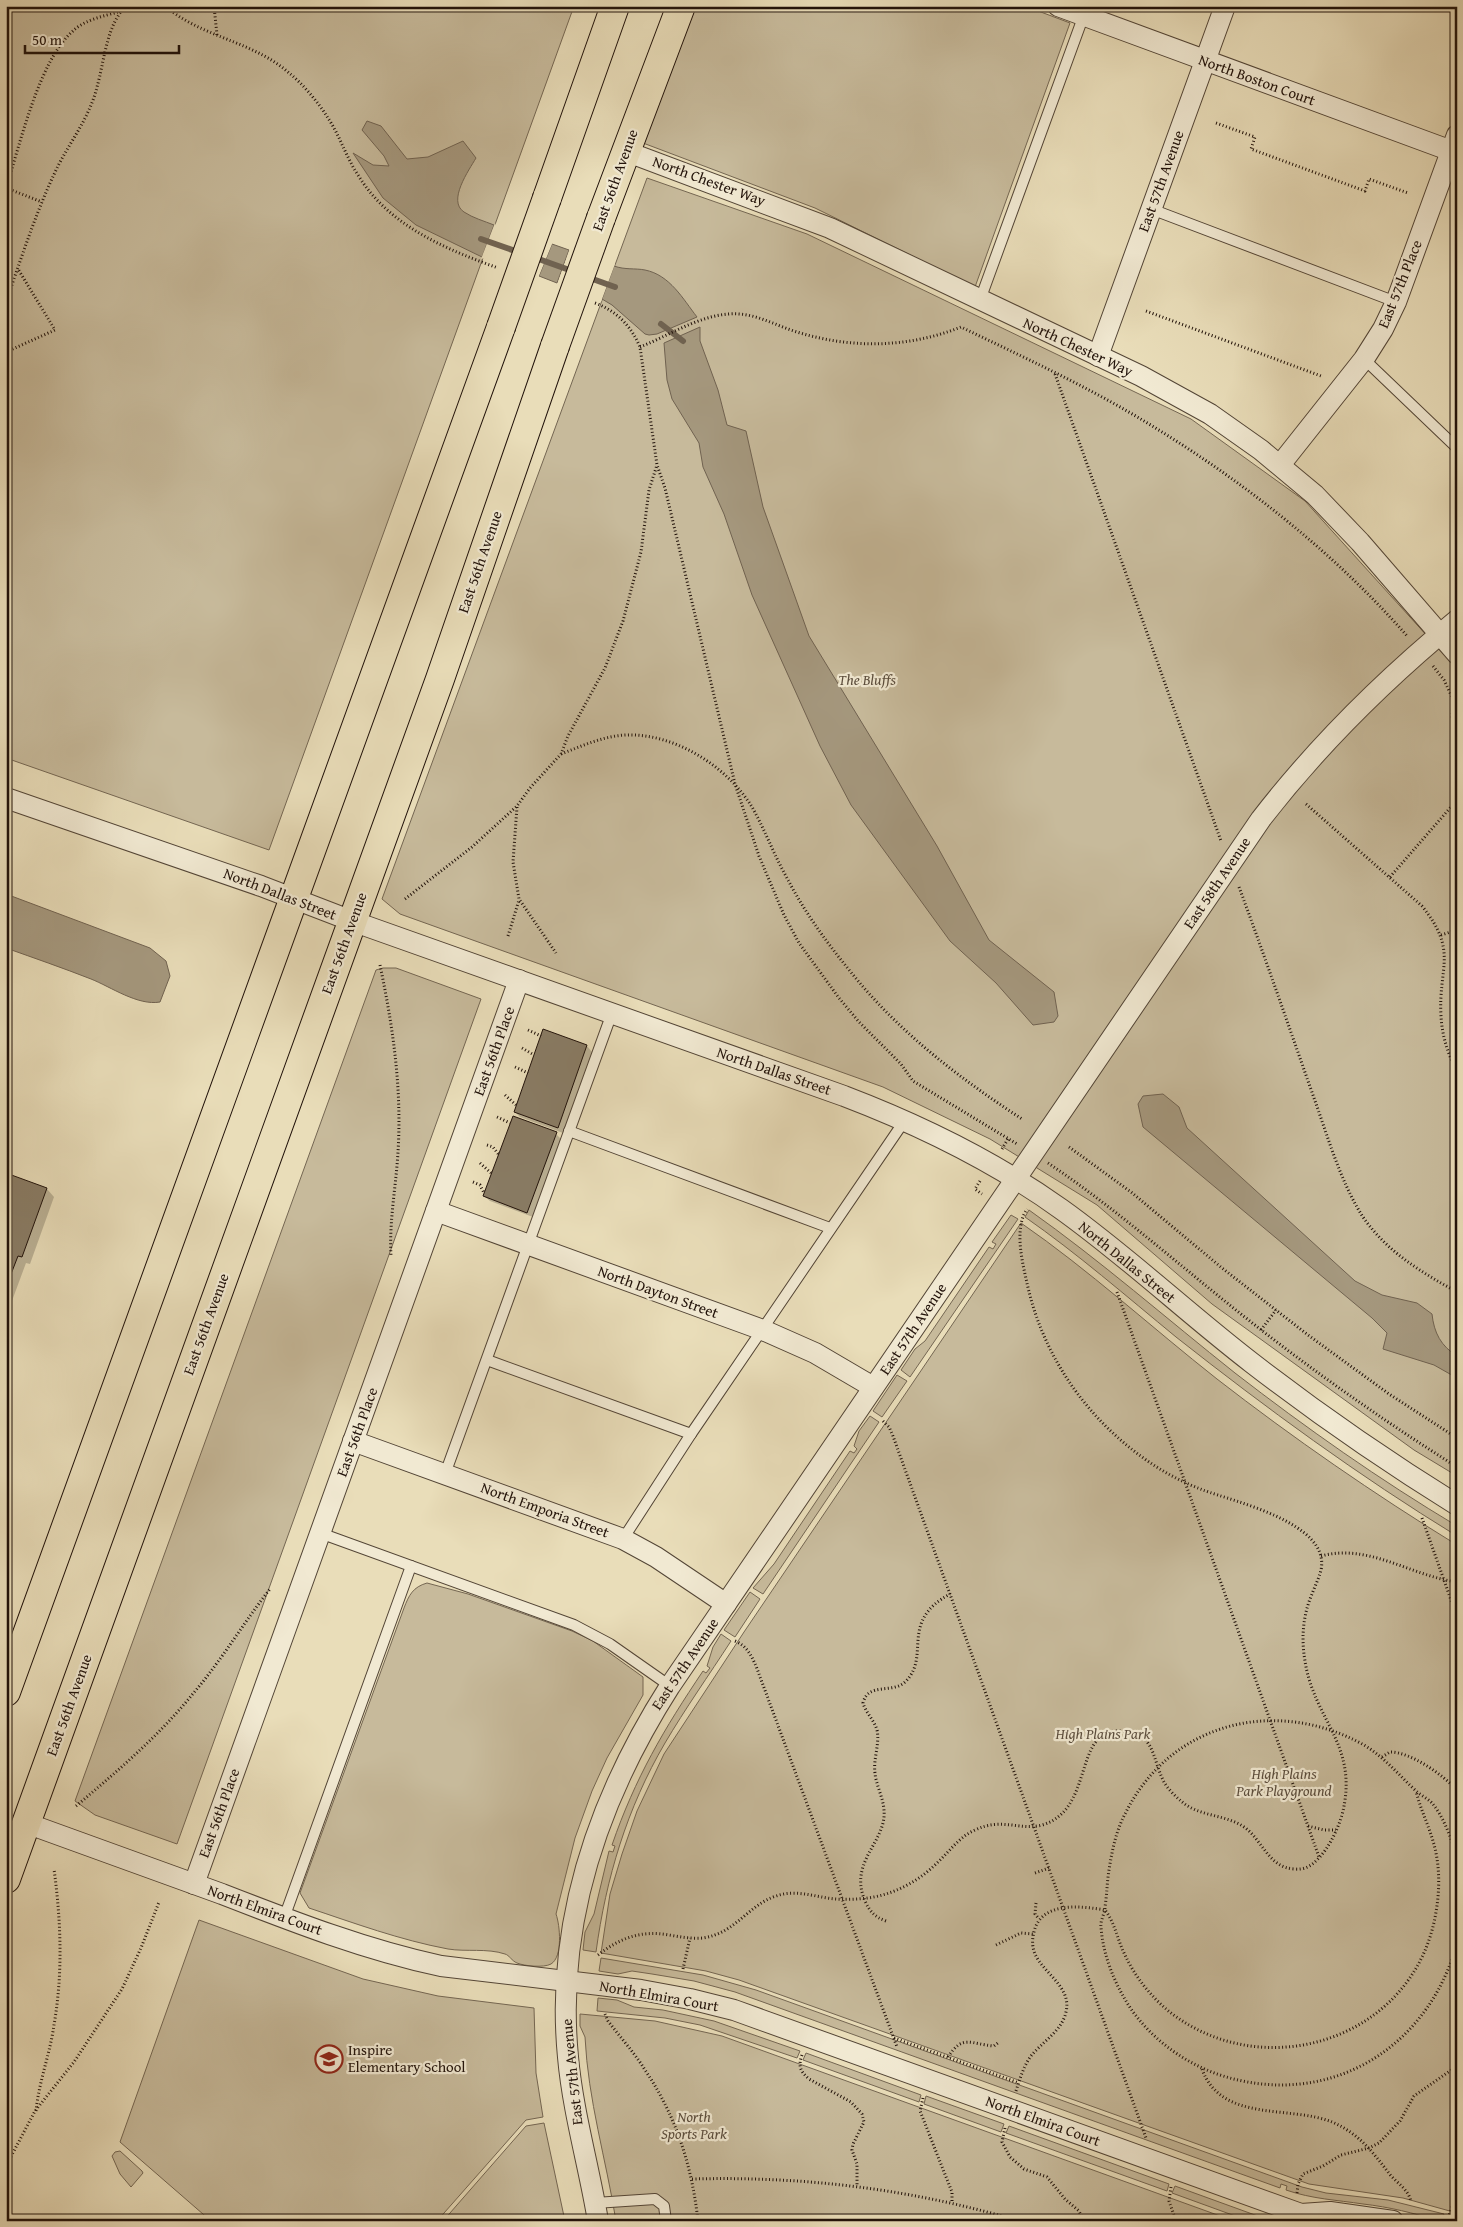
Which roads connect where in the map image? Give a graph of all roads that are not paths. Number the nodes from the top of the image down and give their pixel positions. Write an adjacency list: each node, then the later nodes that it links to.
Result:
1 (615, 6): 20 (main road, bridge)
2 (681, 6): 8 (main road, East 56th Avenue)
3 (1058, 6): 5 (street, North Boston Court)
4 (1225, 6): 6 (street, East 57th Avenue)
5 (1086, 11): 6 (street, North Boston Court); 10 (lane)
6 (1205, 61): 7 (street, North Boston Court); 9 (street, East 57th Avenue)
7 (1455, 146): 11 (street, East 57th Place)
8 (625, 151): 10 (street, North Chester Way); 21 (main road, East 56th Avenue, bridge)
9 (1151, 209): 11 (lane); 12 (street, East 57th Avenue)
10 (980, 300): 12 (street, North Chester Way)
11 (1396, 302): 13 (street, East 57th Place)
12 (1098, 356): 15 (street, North Chester Way)
13 (1364, 359): 14 (lane); 15 (street, East 57th Place)
14 (1455, 443)
15 (1280, 465): 17 (street, North Chester Way)
16 (1457, 620): 17 (street, East 58th Avenue)
17 (1440, 634): 18 (street, North Chester Way); 26 (street, East 58th Avenue)
18 (1457, 654)
19 (6, 798): 20 (street, North Dallas Street)
20 (293, 898): 21 (street, North Dallas Street); 42 (main road)
21 (352, 921): 22 (street, North Dallas Street); 43 (main road, East 56th Avenue)
22 (519, 980): 23 (street, North Dallas Street); 27 (street, East 56th Place)
23 (612, 1013): 24 (street, North Dallas Street); 25 (lane)
24 (905, 1120): 26 (street, North Dallas Street); 28 (lane)
25 (569, 1131): 28 (lane); 29 (lane)
26 (1016, 1179): 32 (street, East 57th Avenue); 36 (street, North Dallas Street)
27 (436, 1211): 29 (street, North Dayton Street); 34 (street, East 56th Place)
28 (830, 1228): 30 (lane)
29 (528, 1244): 30 (street, North Dayton Street); 31 (lane)
30 (763, 1330): 32 (street, North Dayton Street); 33 (lane)
31 (487, 1360): 33 (lane); 35 (lane)
32 (873, 1388): 40 (street, East 57th Avenue)
33 (691, 1434): 38 (lane)
34 (353, 1441): 35 (street, North Emporia Street); 37 (street, East 56th Place)
35 (445, 1474): 38 (street, North Emporia Street)
36 (1457, 1505)
37 (320, 1532): 39 (lane); 45 (street, East 56th Place)
38 (623, 1539): 40 (street, North Emporia Street)
39 (412, 1566): 41 (lane); 46 (lane)
40 (726, 1604): 41 (street, East 57th Avenue)
41 (670, 1686): 47 (street, East 57th Avenue)
42 (6, 1692)
43 (26, 1823): 44 (main road, East 56th Avenue); 45 (street, North Elmira Court)
44 (6, 1879)
45 (194, 1884): 46 (street, North Elmira Court)
46 (284, 1918): 47 (street, North Elmira Court)
47 (567, 1981): 48 (street, East 57th Avenue); 49 (street, North Elmira Court)
48 (596, 2212): 50 (lane)
49 (1305, 2217): 51 (street)
50 (666, 2221)
51 (1393, 2221)

